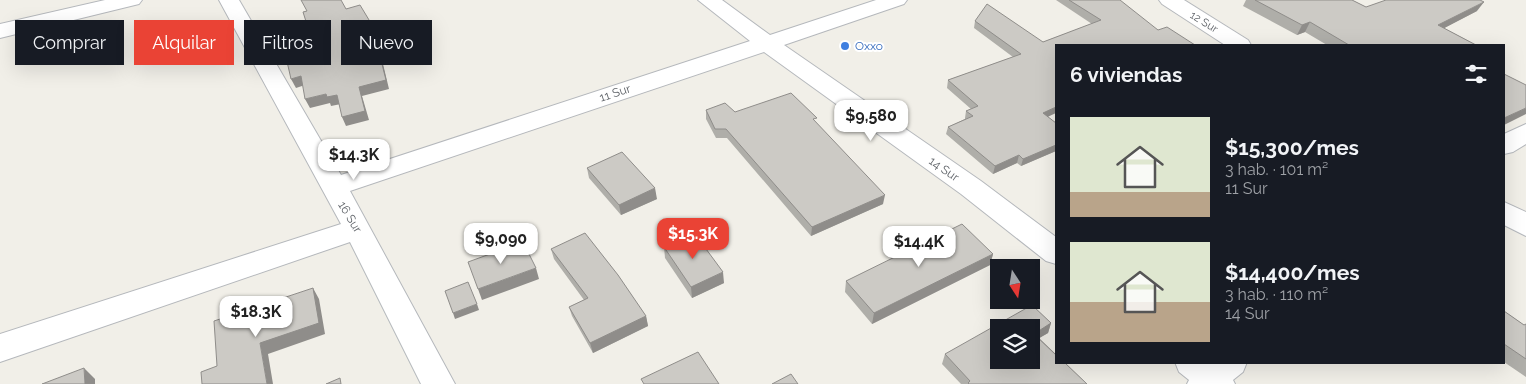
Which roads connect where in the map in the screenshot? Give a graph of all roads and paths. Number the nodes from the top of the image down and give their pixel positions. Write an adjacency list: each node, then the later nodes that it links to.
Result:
1 (132, 0): 6 (street)
2 (229, 0): 11 (street, 16 Sur)
3 (708, 0): 7 (street, 14 Sur)
4 (896, 0): 7 (street, 11 Sur)
5 (1169, 0): 8 (street, 12 Sur)
6 (0, 31)
7 (766, 44): 11 (street, 11 Sur); 15 (street, 14 Sur)
8 (1238, 44)
9 (1526, 132): 10 (street)
10 (1505, 145)
11 (333, 187): 14 (street, 16 Sur)
12 (1505, 213): 13 (street)
13 (1526, 226)
14 (358, 229): 16 (street); 17 (street, 16 Sur)
15 (1055, 252)
16 (0, 348)
17 (438, 384)

